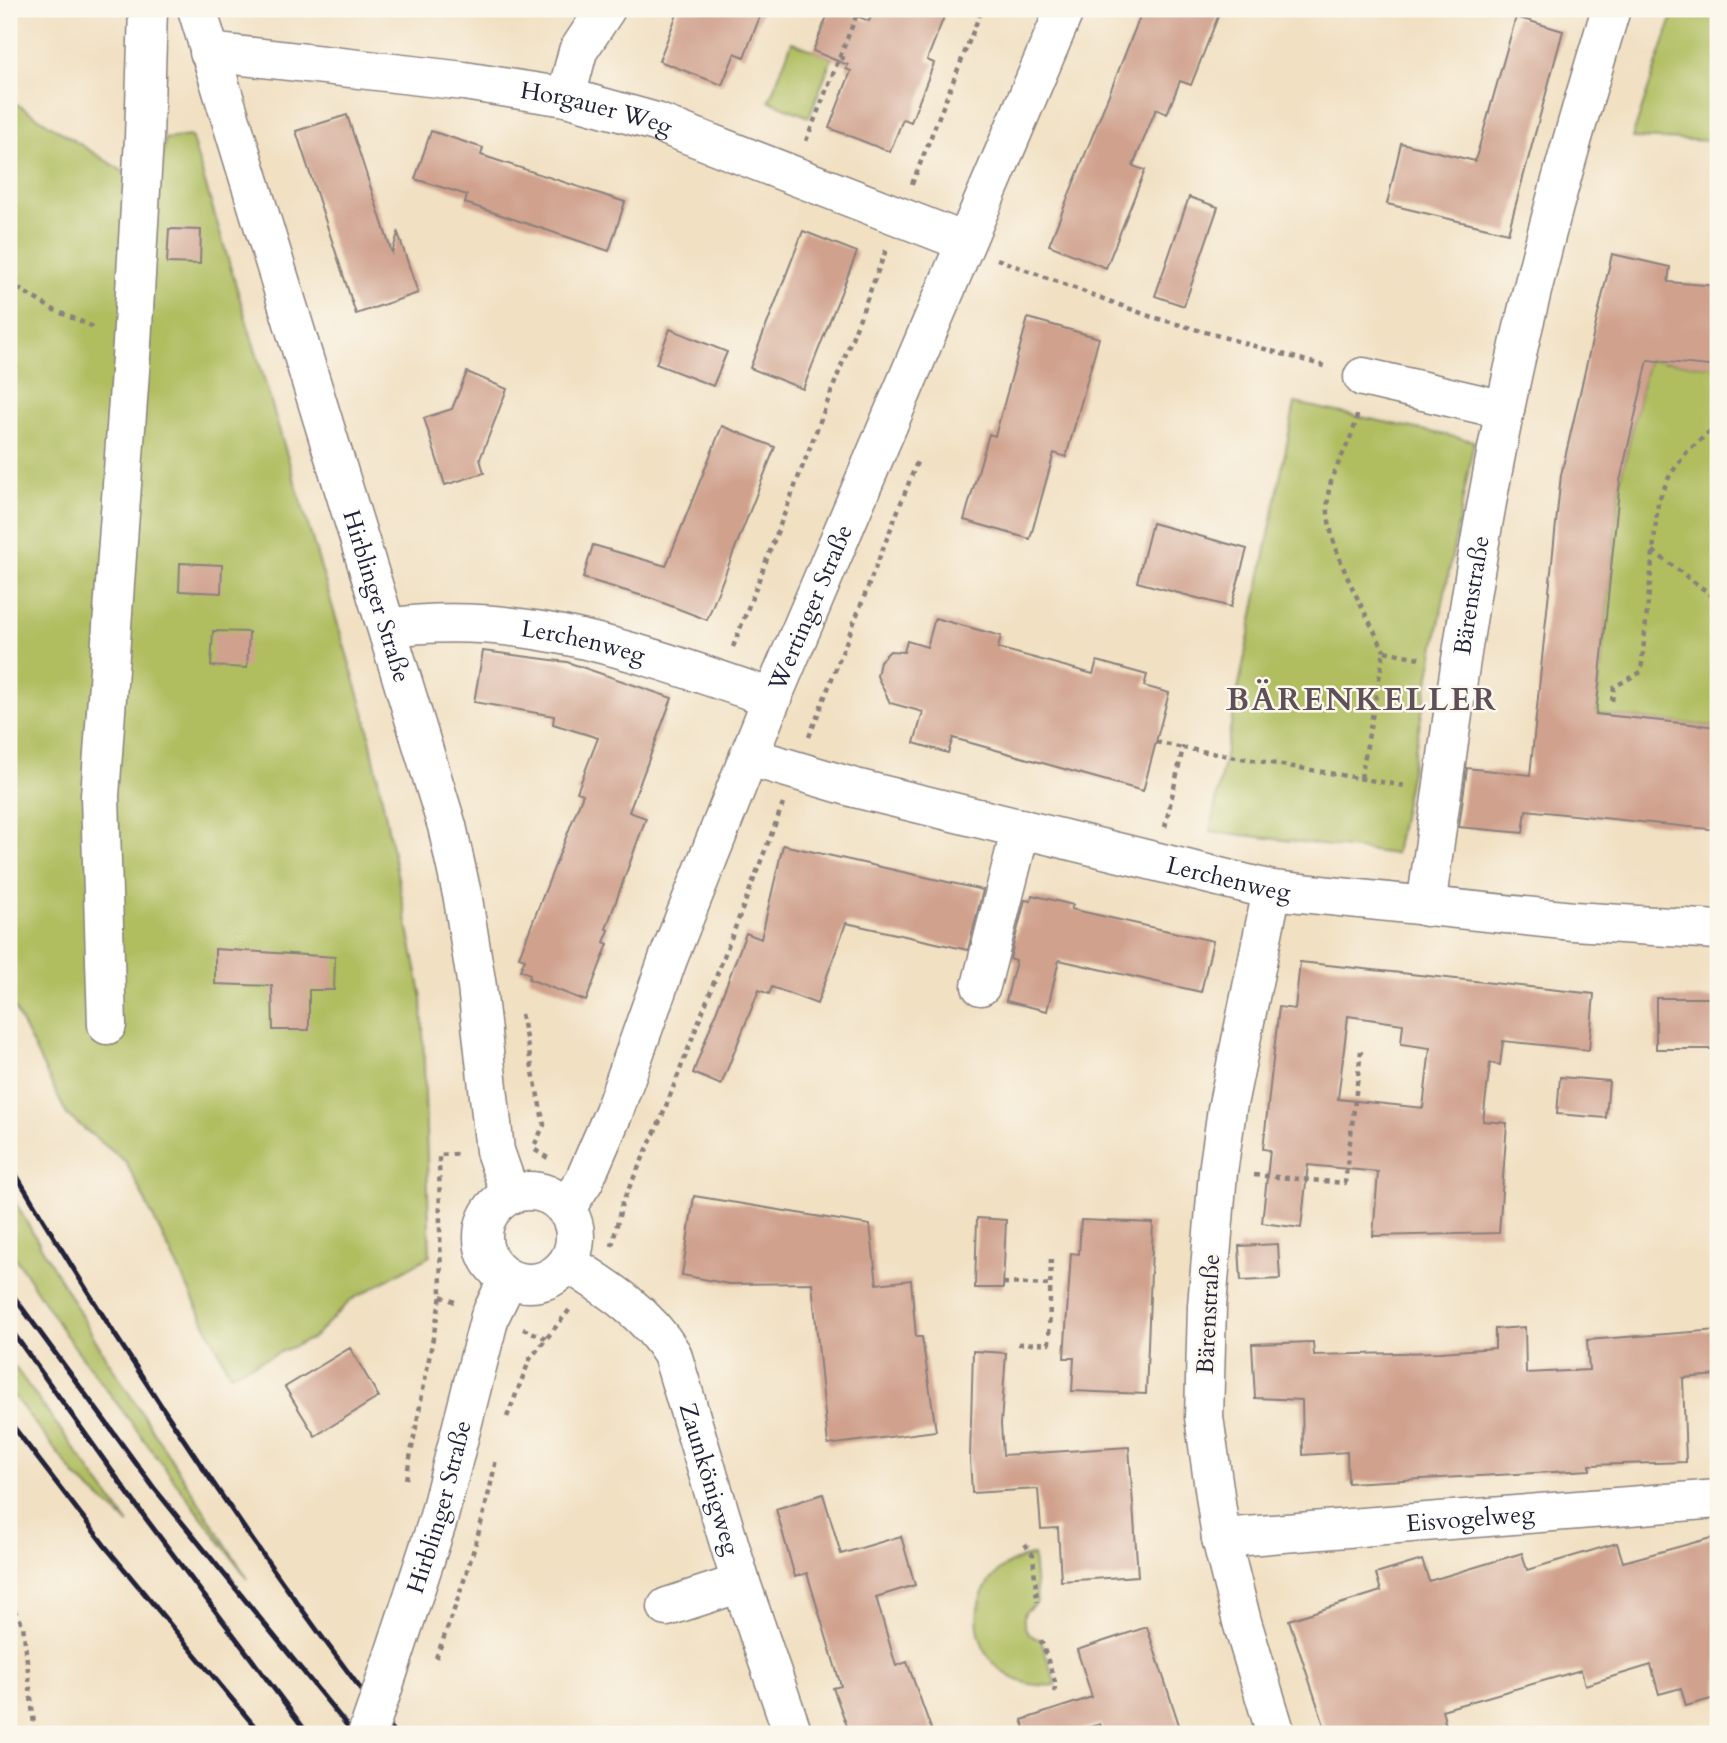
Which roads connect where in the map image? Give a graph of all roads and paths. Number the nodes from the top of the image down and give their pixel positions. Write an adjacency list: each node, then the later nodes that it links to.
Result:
1 (148, 9): 17 (street)
2 (197, 9): 8 (street, Hirblinger Straße)
3 (606, 9): 11 (street)
4 (859, 9): 9 (path)
5 (982, 9): 13 (path)
6 (1065, 9): 14 (street, Wertinger Straße)
7 (1611, 9): 19 (street, Bärenstraße)
8 (209, 51): 11 (street, Horgauer Weg); 24 (street, Hirblinger Straße)
9 (840, 57): 10 (path); 12 (path)
10 (849, 61)
11 (566, 97): 12 (street, Horgauer Weg)
12 (793, 175): 13 (street, Horgauer Weg)
13 (899, 216): 14 (street, Horgauer Weg); 27 (path)
14 (981, 250): 15 (path); 18 (path); 28 (street, Wertinger Straße)
15 (992, 271)
16 (9, 284): 17 (path)
17 (132, 343): 42 (street)
18 (1363, 377): 19 (street); 25 (path)
19 (1505, 410): 26 (street, Bärenstraße)
20 (1718, 424): 22 (path)
21 (920, 454): 33 (path)
22 (1653, 551): 23 (path); 29 (path)
23 (1718, 600)
24 (387, 628): 27 (street, Lerchenweg); 44 (street, Hirblinger Straße)
25 (1384, 651): 26 (path); 34 (path)
26 (1459, 666): 35 (street, Bärenstraße)
27 (721, 680): 28 (street, Lerchenweg)
28 (772, 698): 32 (street, Wertinger Straße)
29 (1612, 701)
30 (1156, 742): 31 (path)
31 (1182, 748): 34 (path); 37 (path)
32 (750, 757): 33 (street, Lerchenweg); 47 (street, Wertinger Straße)
33 (796, 771): 36 (street, Lerchenweg); 49 (path)
34 (1362, 779): 35 (path)
35 (1442, 792): 39 (street, Bärenstraße)
36 (1021, 828): 37 (street, Lerchenweg); 41 (street)
37 (1158, 862): 38 (street, Lerchenweg)
38 (1272, 890): 39 (street, Lerchenweg); 45 (street, Bärenstraße)
39 (1426, 907): 40 (street, Lerchenweg)
40 (1718, 930)
41 (981, 986)
42 (107, 1025)
43 (1361, 1051): 45 (path)
44 (495, 1151): 46 (street, Hirblinger Straße); 54 (path)
45 (1218, 1172): 56 (street, Bärenstraße)
46 (510, 1194): 47 (street); 50 (street)
47 (566, 1208): 49 (street)
48 (1051, 1255): 52 (path)
49 (581, 1272): 50 (street); 58 (street, Zaunkönigweg)
50 (508, 1279): 65 (street, Hirblinger Straße, bridge)
51 (1003, 1283): 52 (path)
52 (1051, 1284): 53 (path)
53 (1018, 1344)
54 (421, 1406)
55 (1718, 1499): 56 (street, Eisvogelweg)
56 (1221, 1538): 67 (street, Bärenstraße)
57 (1025, 1544): 60 (path)
58 (740, 1583): 61 (street); 66 (street, Zaunkönigweg)
59 (9, 1601): 64 (path)
60 (1037, 1602)
61 (667, 1607)
62 (1041, 1640): 63 (path)
63 (1054, 1692)
64 (35, 1734)
65 (367, 1734)
66 (793, 1734)
67 (1276, 1734)

